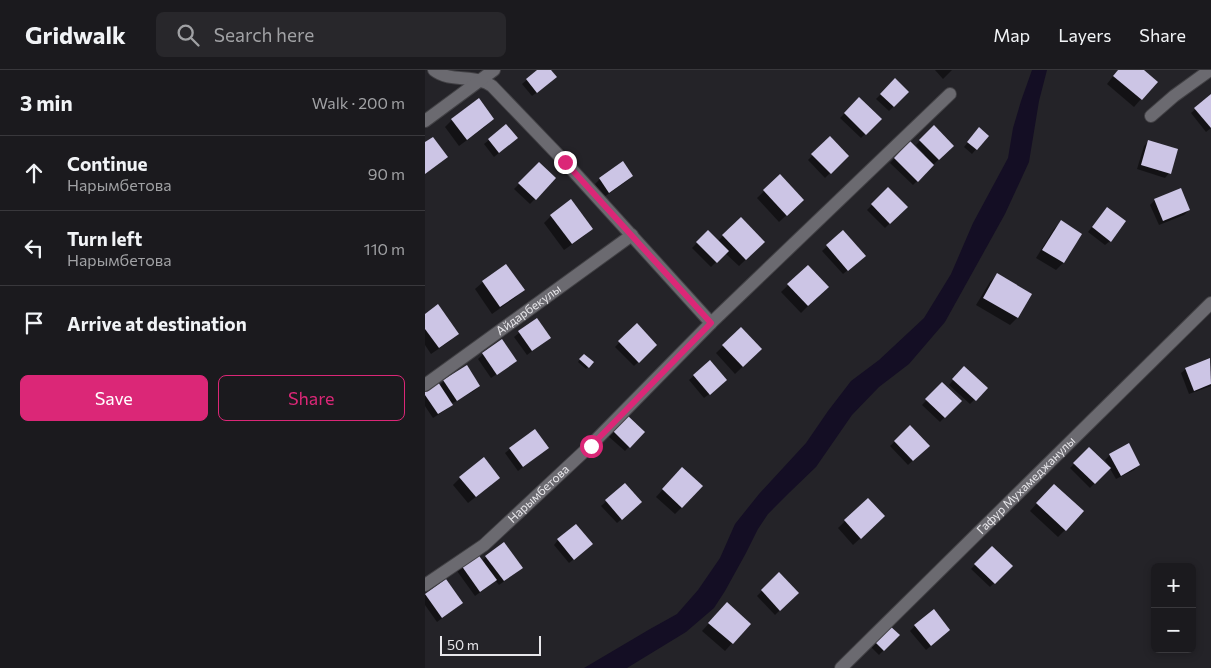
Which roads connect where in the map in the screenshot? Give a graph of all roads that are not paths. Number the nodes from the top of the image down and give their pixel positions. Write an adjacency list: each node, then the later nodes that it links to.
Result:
1 (434, 70): 4 (street)
2 (494, 70): 4 (street)
3 (1210, 70): 6 (street)
4 (480, 80): 7 (street); 8 (street)
5 (950, 94): 10 (street, Нарымбетова)
6 (1151, 116)
7 (425, 120)
8 (632, 235): 10 (street); 11 (street, Айдарбекулы)
9 (1211, 303): 13 (street, Гафур Мухамеджанулы)
10 (711, 323): 12 (street, Нарымбетова)
11 (425, 385)
12 (425, 585)
13 (841, 668)

